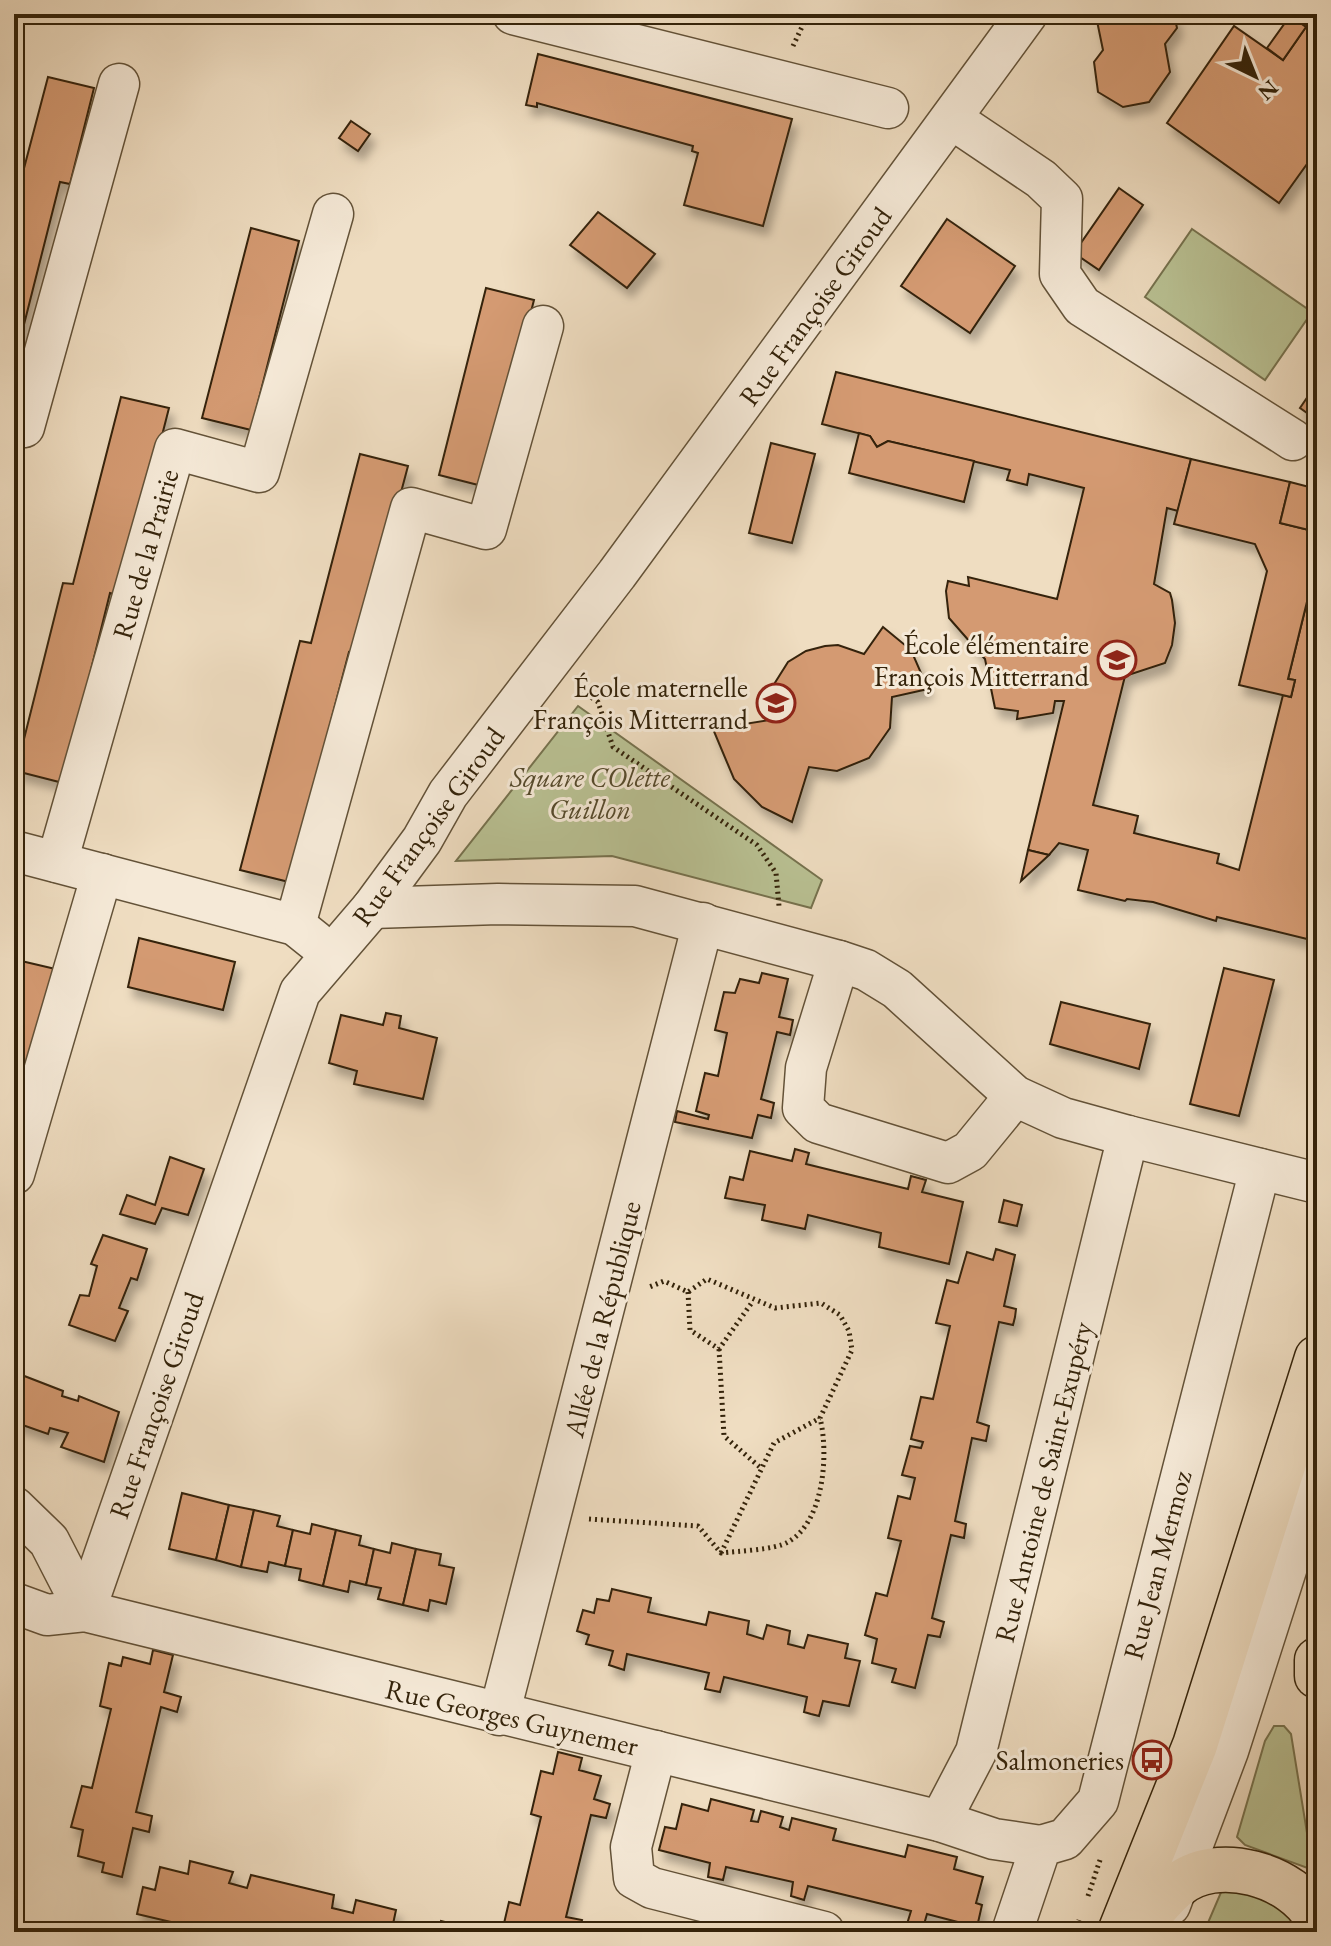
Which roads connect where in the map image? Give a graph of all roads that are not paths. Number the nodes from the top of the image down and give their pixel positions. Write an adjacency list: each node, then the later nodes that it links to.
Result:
1 (513, 14): 4 (street)
2 (1027, 14): 5 (street, Rue Françoise Giroud)
3 (119, 84): 8 (street)
4 (888, 108)
5 (952, 119): 9 (street); 13 (street, Rue Françoise Giroud)
6 (333, 214): 11 (street, Rue de la Prairie)
7 (543, 326): 15 (street)
8 (14, 424)
9 (1293, 440)
10 (14, 851): 11 (street)
11 (57, 862): 12 (street)
12 (102, 874): 15 (street); 21 (street)
13 (372, 908): 14 (street); 16 (street, Rue Françoise Giroud)
14 (703, 923): 17 (street); 30 (street, Allée de la République)
15 (295, 925): 16 (street)
16 (332, 955): 27 (street, Rue Françoise Giroud)
17 (839, 961): 18 (street); 18 (street)
18 (1015, 1096): 19 (street)
19 (1128, 1136): 20 (street); 32 (street, Rue Antoine de Saint-Exupéry)
20 (1260, 1169): 22 (street); 33 (street, Rue Jean Mermoz)
21 (14, 1174)
22 (1317, 1183)
23 (1317, 1358): 38 (main road)
24 (1317, 1473): 34 (street)
25 (14, 1507): 27 (street)
26 (14, 1603): 27 (street, Rue Georges Guynemer)
27 (85, 1611): 30 (street, Rue Georges Guynemer)
28 (1317, 1660): 29 (main road)
29 (1317, 1676)
30 (499, 1715): 31 (street, Rue Georges Guynemer)
31 (656, 1751): 32 (street, Rue Georges Guynemer); 36 (street)
32 (940, 1821): 33 (street, Rue Georges Guynemer)
33 (1041, 1846): 37 (street)
34 (1178, 1884): 35 (main road); 39 (main road); 40 (street)
35 (1317, 1919)
36 (824, 1932)
37 (1012, 1932)
38 (1120, 1932)
39 (1135, 1932)
40 (1159, 1932)

